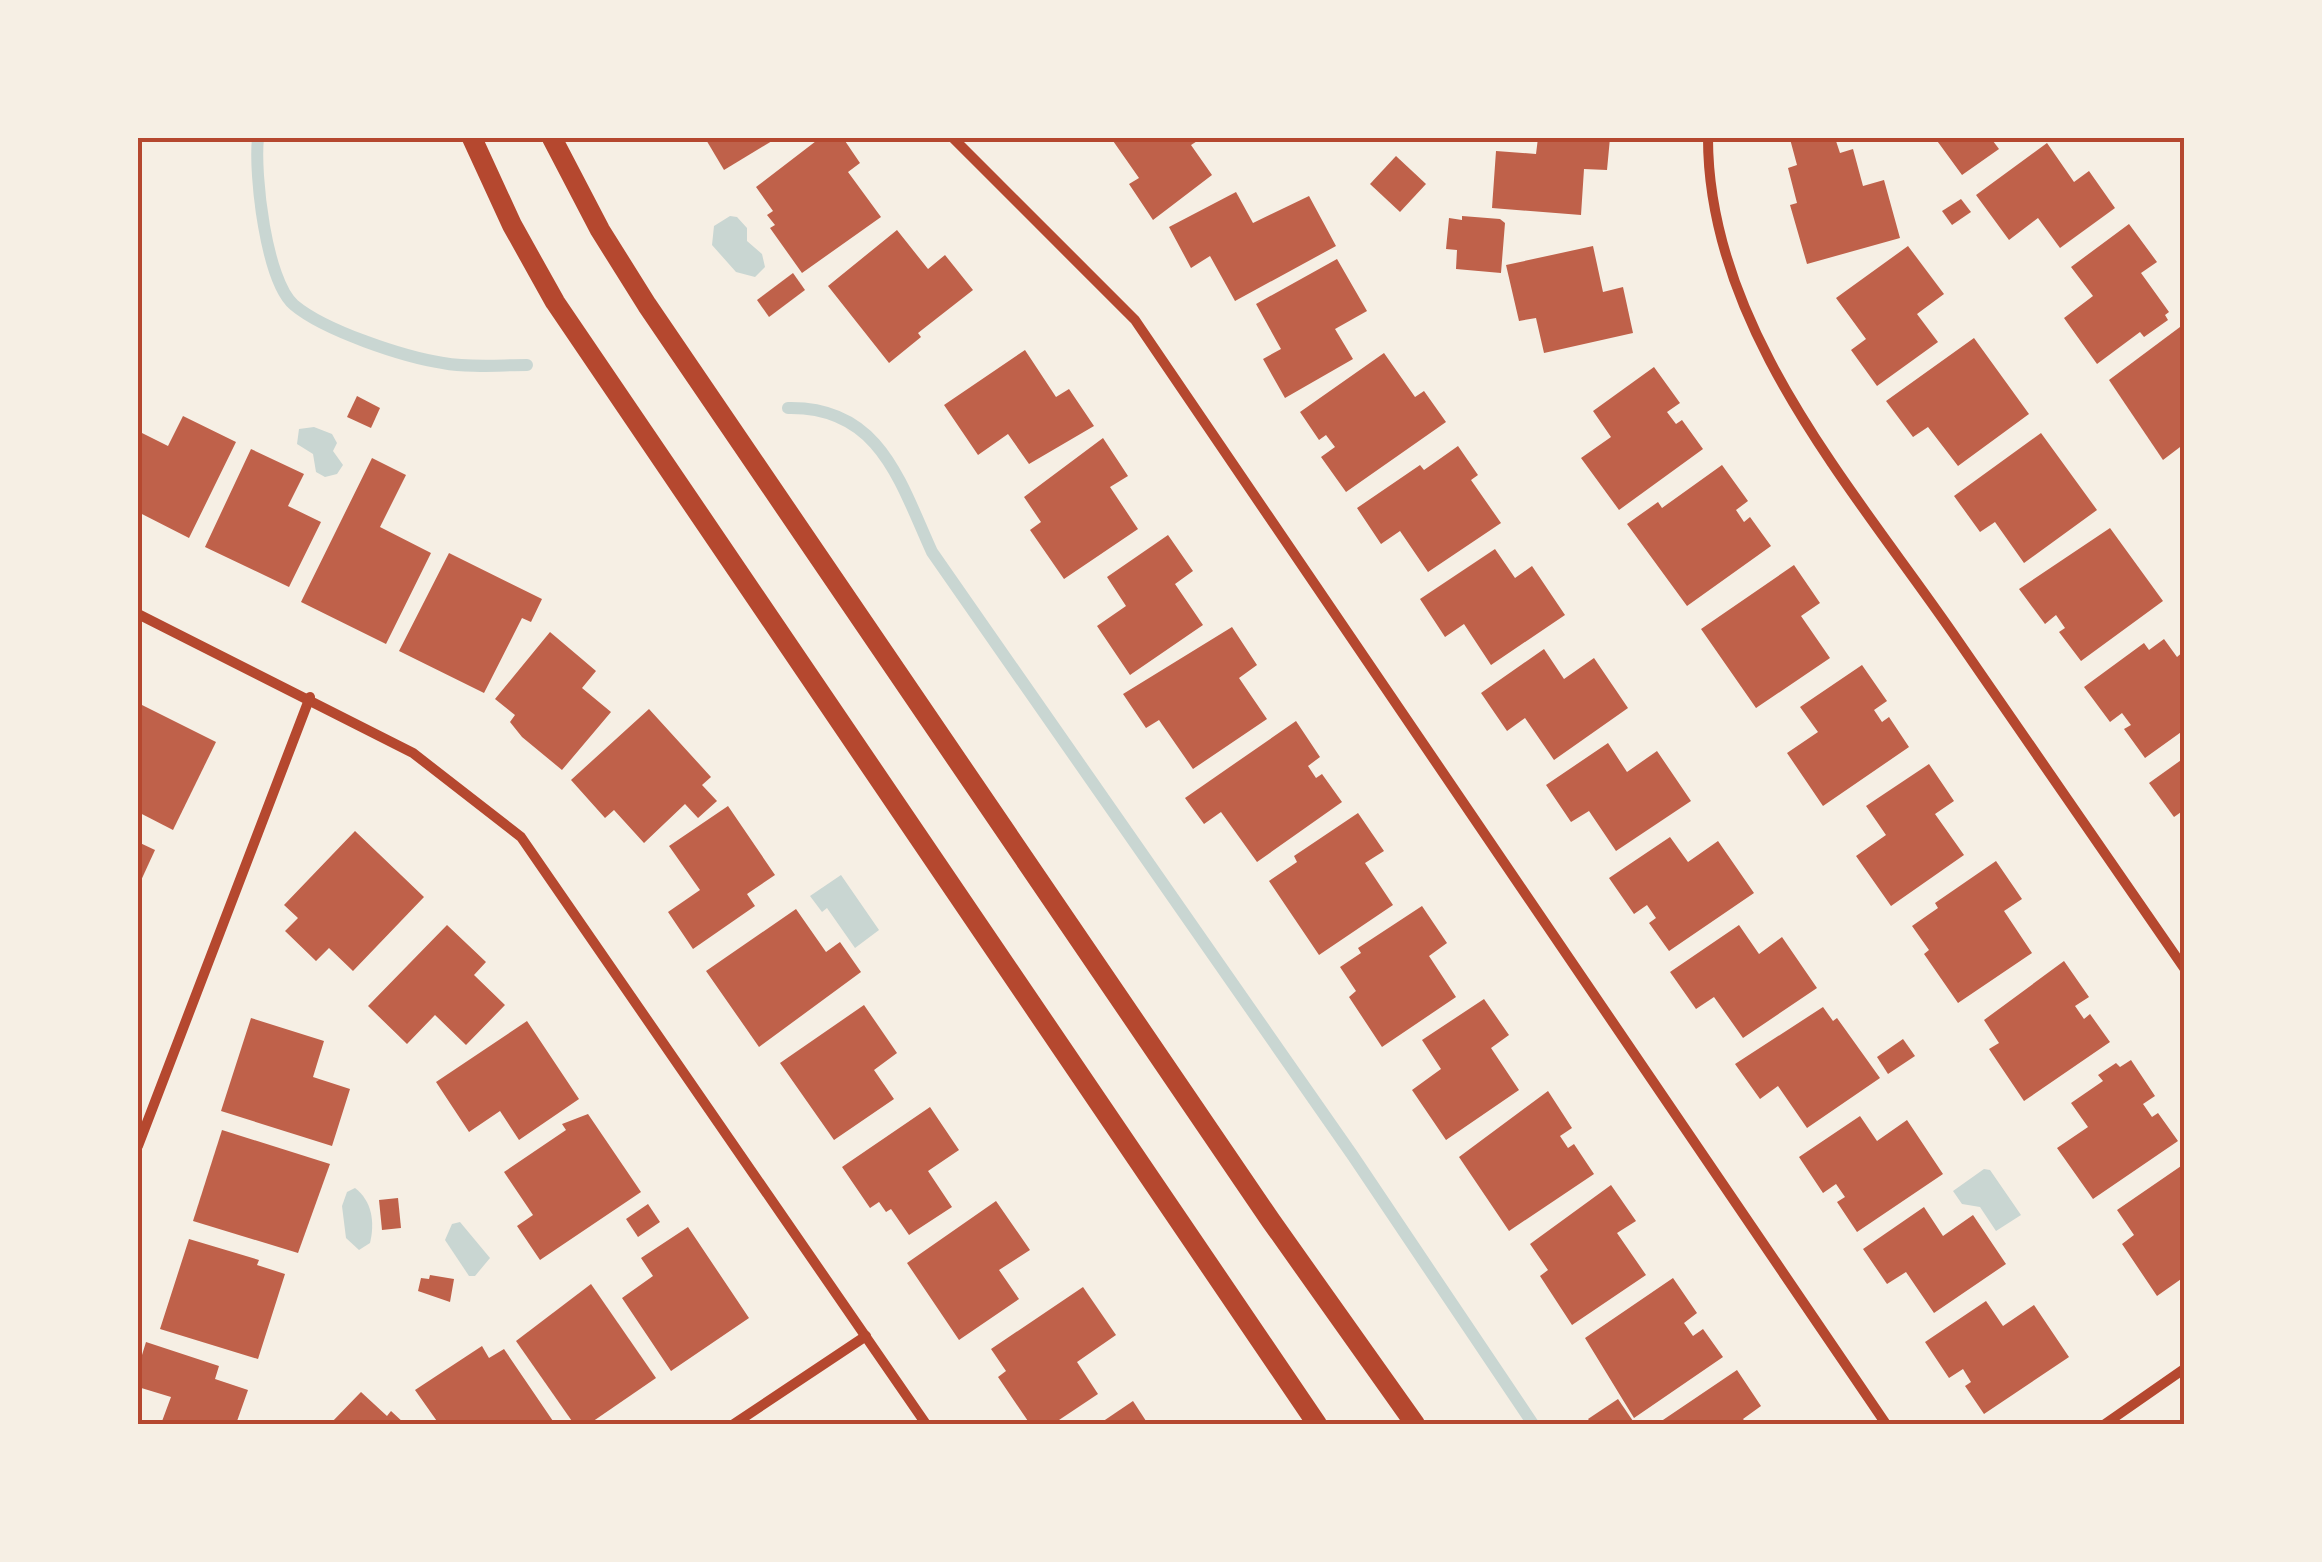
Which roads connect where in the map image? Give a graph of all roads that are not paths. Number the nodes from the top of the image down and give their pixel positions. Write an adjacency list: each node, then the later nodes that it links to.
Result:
1 (472, 138): 13 (main road)
2 (552, 138): 14 (main road)
3 (1708, 138): 7 (street)
4 (960, 140): 15 (street)
5 (138, 614): 6 (street)
6 (310, 698): 8 (street); 9 (street)
7 (2184, 968)
8 (138, 1146)
9 (866, 1336): 11 (street); 12 (street)
10 (2184, 1369): 16 (street)
11 (734, 1424)
12 (926, 1424)
13 (1317, 1424)
14 (1415, 1424)
15 (1886, 1424)
16 (2105, 1424)

